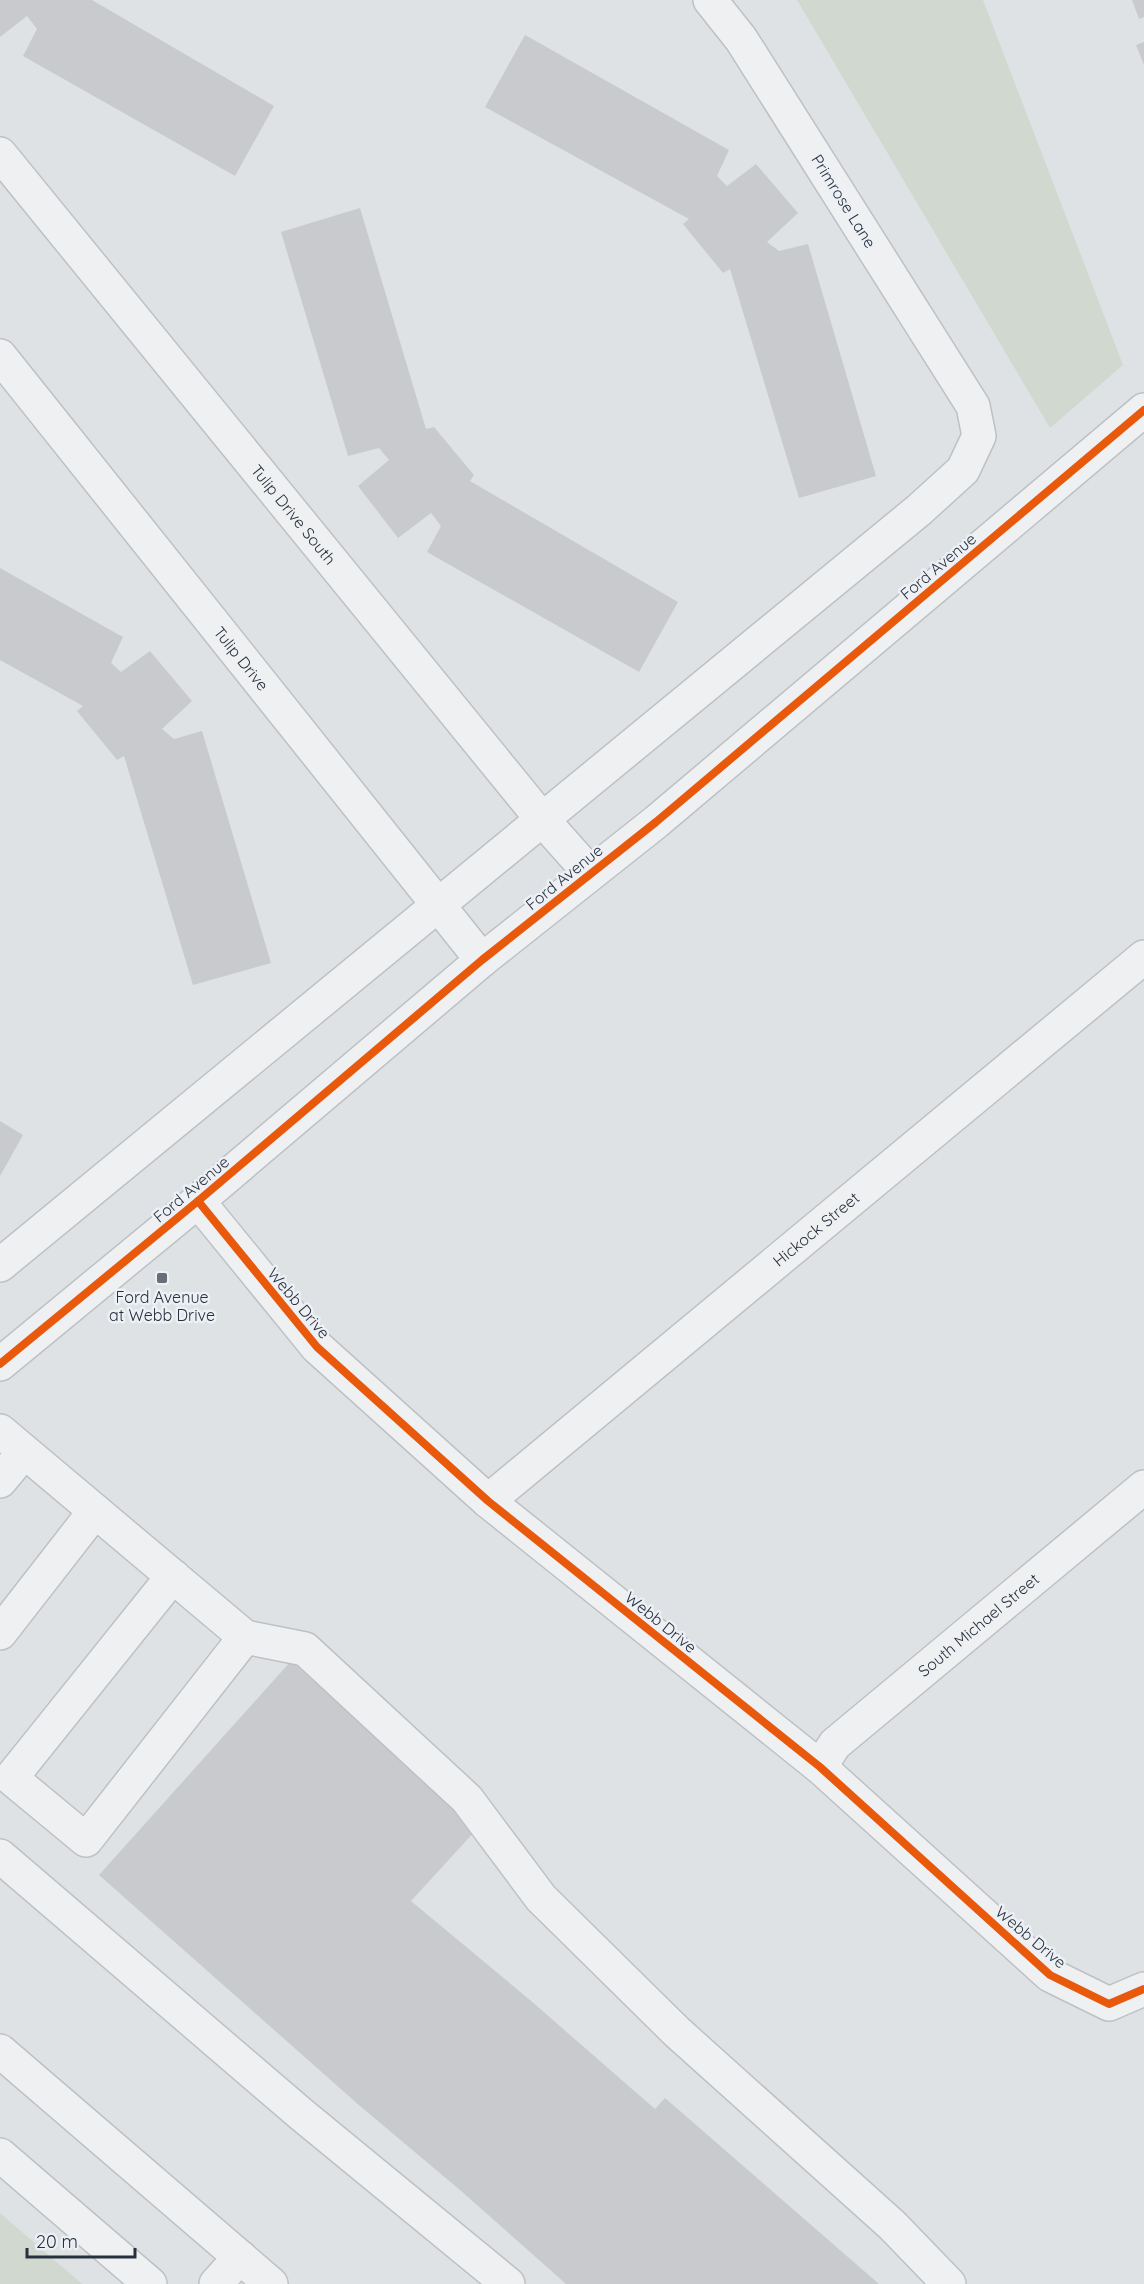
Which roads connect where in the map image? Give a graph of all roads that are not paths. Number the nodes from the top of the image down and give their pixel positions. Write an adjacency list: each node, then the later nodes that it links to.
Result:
1 (710, 0): 5 (street, Primrose Lane)
2 (0, 154): 5 (street, Tulip Drive South)
3 (0, 356): 7 (street, Tulip Drive)
4 (1144, 410): 6 (street, Ford Avenue)
5 (541, 818): 6 (street, Tulip Drive South); 7 (street)
6 (590, 873): 9 (street, Ford Avenue)
7 (439, 906): 9 (street, Tulip Drive); 11 (street)
8 (1144, 957): 17 (street, Hickock Street)
9 (482, 960): 10 (street, Ford Avenue)
10 (198, 1201): 12 (street, Ford Avenue); 17 (street, Webb Drive)
11 (0, 1265)
12 (0, 1364)
13 (0, 1431): 14 (street)
14 (24, 1452): 15 (street); 18 (street)
15 (0, 1481)
16 (1144, 1487): 22 (street, South Michael Street)
17 (488, 1501): 22 (street, Webb Drive)
18 (95, 1511): 19 (street); 20 (street)
19 (173, 1576): 21 (street); 23 (street)
20 (0, 1633)
21 (245, 1637): 23 (street); 33 (street)
22 (820, 1767): 25 (street, Webb Drive)
23 (4, 1778)
24 (0, 1856): 32 (street)
25 (1144, 1989)
26 (0, 2051): 28 (street)
27 (0, 2155): 29 (street)
28 (240, 2257): 30 (street); 31 (street)
29 (150, 2284)
30 (216, 2284)
31 (271, 2284)
32 (508, 2284)
33 (949, 2284)

